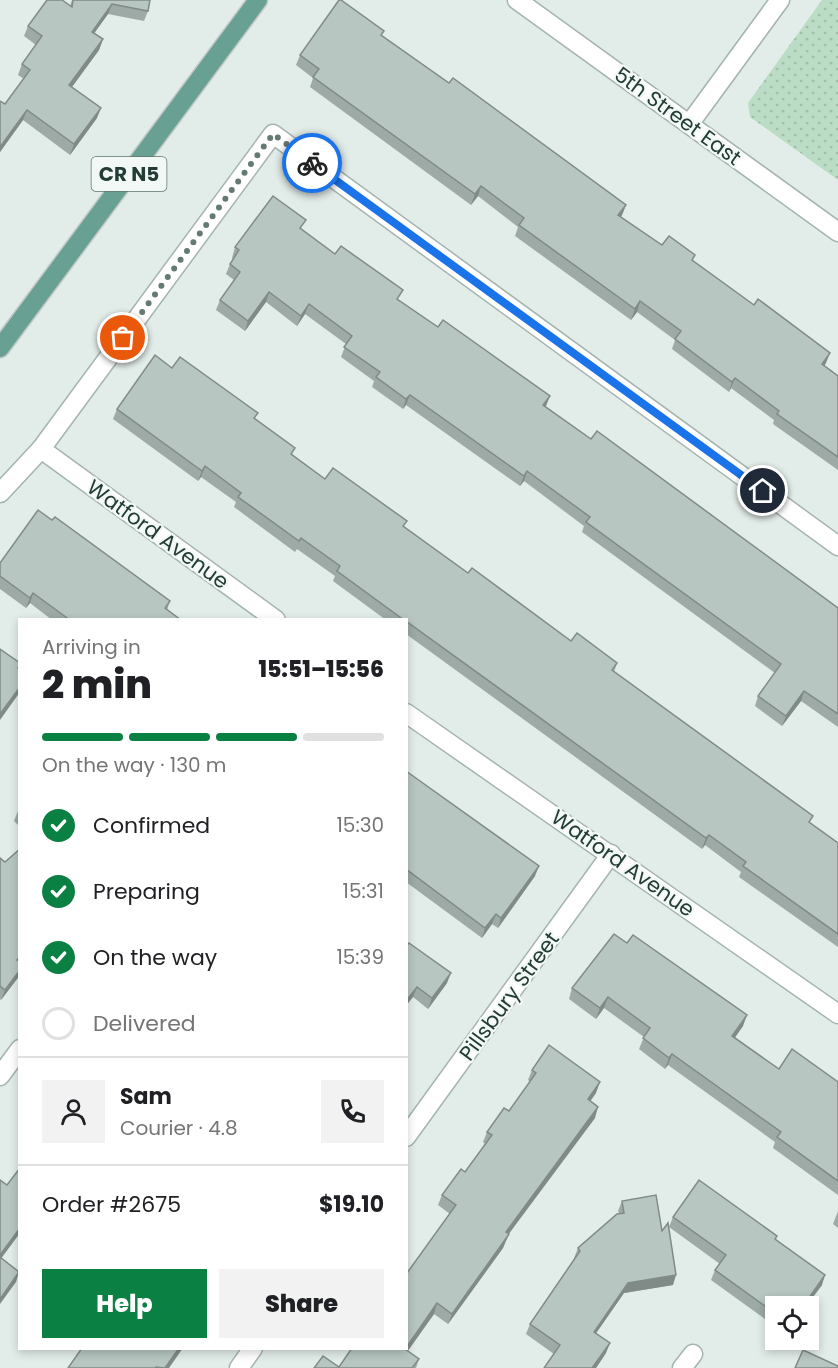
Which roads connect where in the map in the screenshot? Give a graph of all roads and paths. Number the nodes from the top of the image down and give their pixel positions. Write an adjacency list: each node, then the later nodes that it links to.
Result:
1 (258, 0): 6 (main road, CR N5)
2 (517, 0): 4 (street, 5th Street East)
3 (780, 0): 4 (street)
4 (690, 123): 5 (street, 5th Street East)
5 (838, 232)
6 (0, 348)
7 (41, 449): 8 (street); 9 (street); 10 (street, Watford Avenue)
8 (0, 493)
9 (838, 546)
10 (273, 618)
11 (408, 714): 12 (street, Watford Avenue)
12 (611, 854): 13 (street, Watford Avenue); 16 (street, Pillsbury Street)
13 (838, 1014)
14 (18, 1052): 15 (street)
15 (0, 1076)
16 (408, 1134)
17 (252, 1350): 18 (street)
18 (239, 1368)

